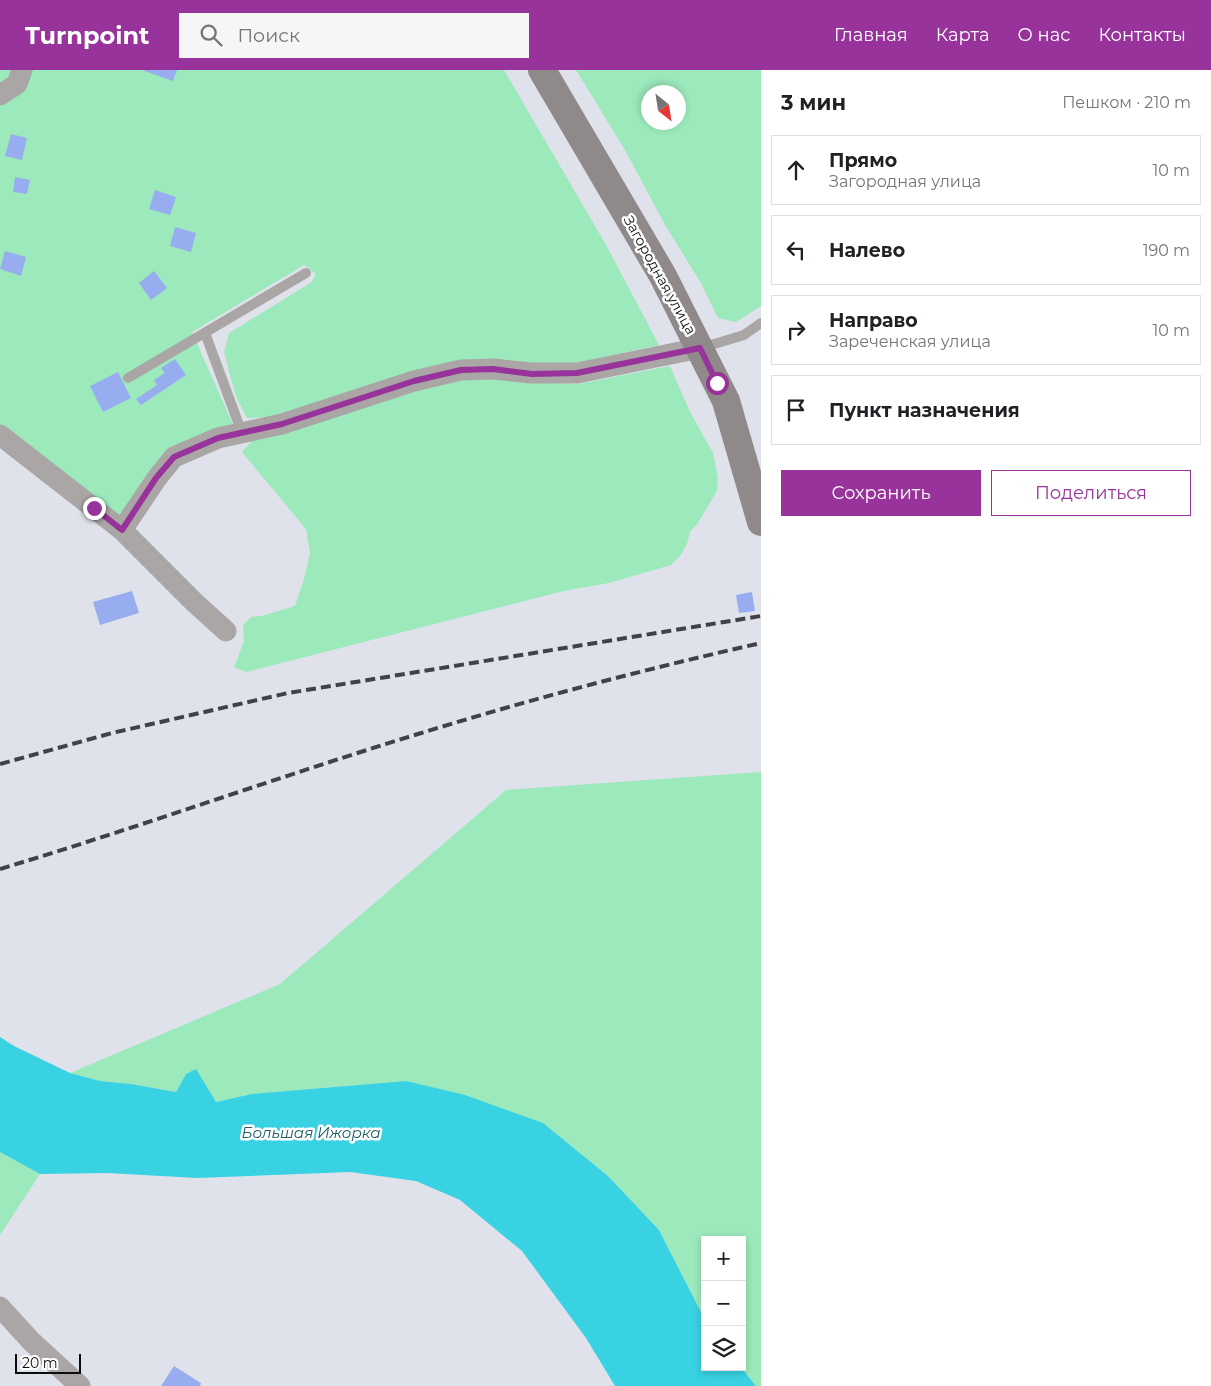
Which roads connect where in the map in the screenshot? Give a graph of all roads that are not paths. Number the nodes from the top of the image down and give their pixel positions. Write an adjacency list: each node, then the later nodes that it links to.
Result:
1 (22, 70): 3 (street)
2 (542, 70): 7 (main road, Загородная улица)
3 (0, 95)
4 (306, 273): 6 (lane)
5 (761, 323): 7 (lane)
6 (204, 333): 8 (lane); 9 (lane)
7 (700, 348): 9 (street); 11 (main road, Загородная улица)
8 (128, 378)
9 (242, 433): 12 (street)
10 (0, 435): 12 (street)
11 (761, 522)
12 (122, 530): 13 (street)
13 (226, 631)
14 (0, 1307): 15 (street)
15 (80, 1386)

